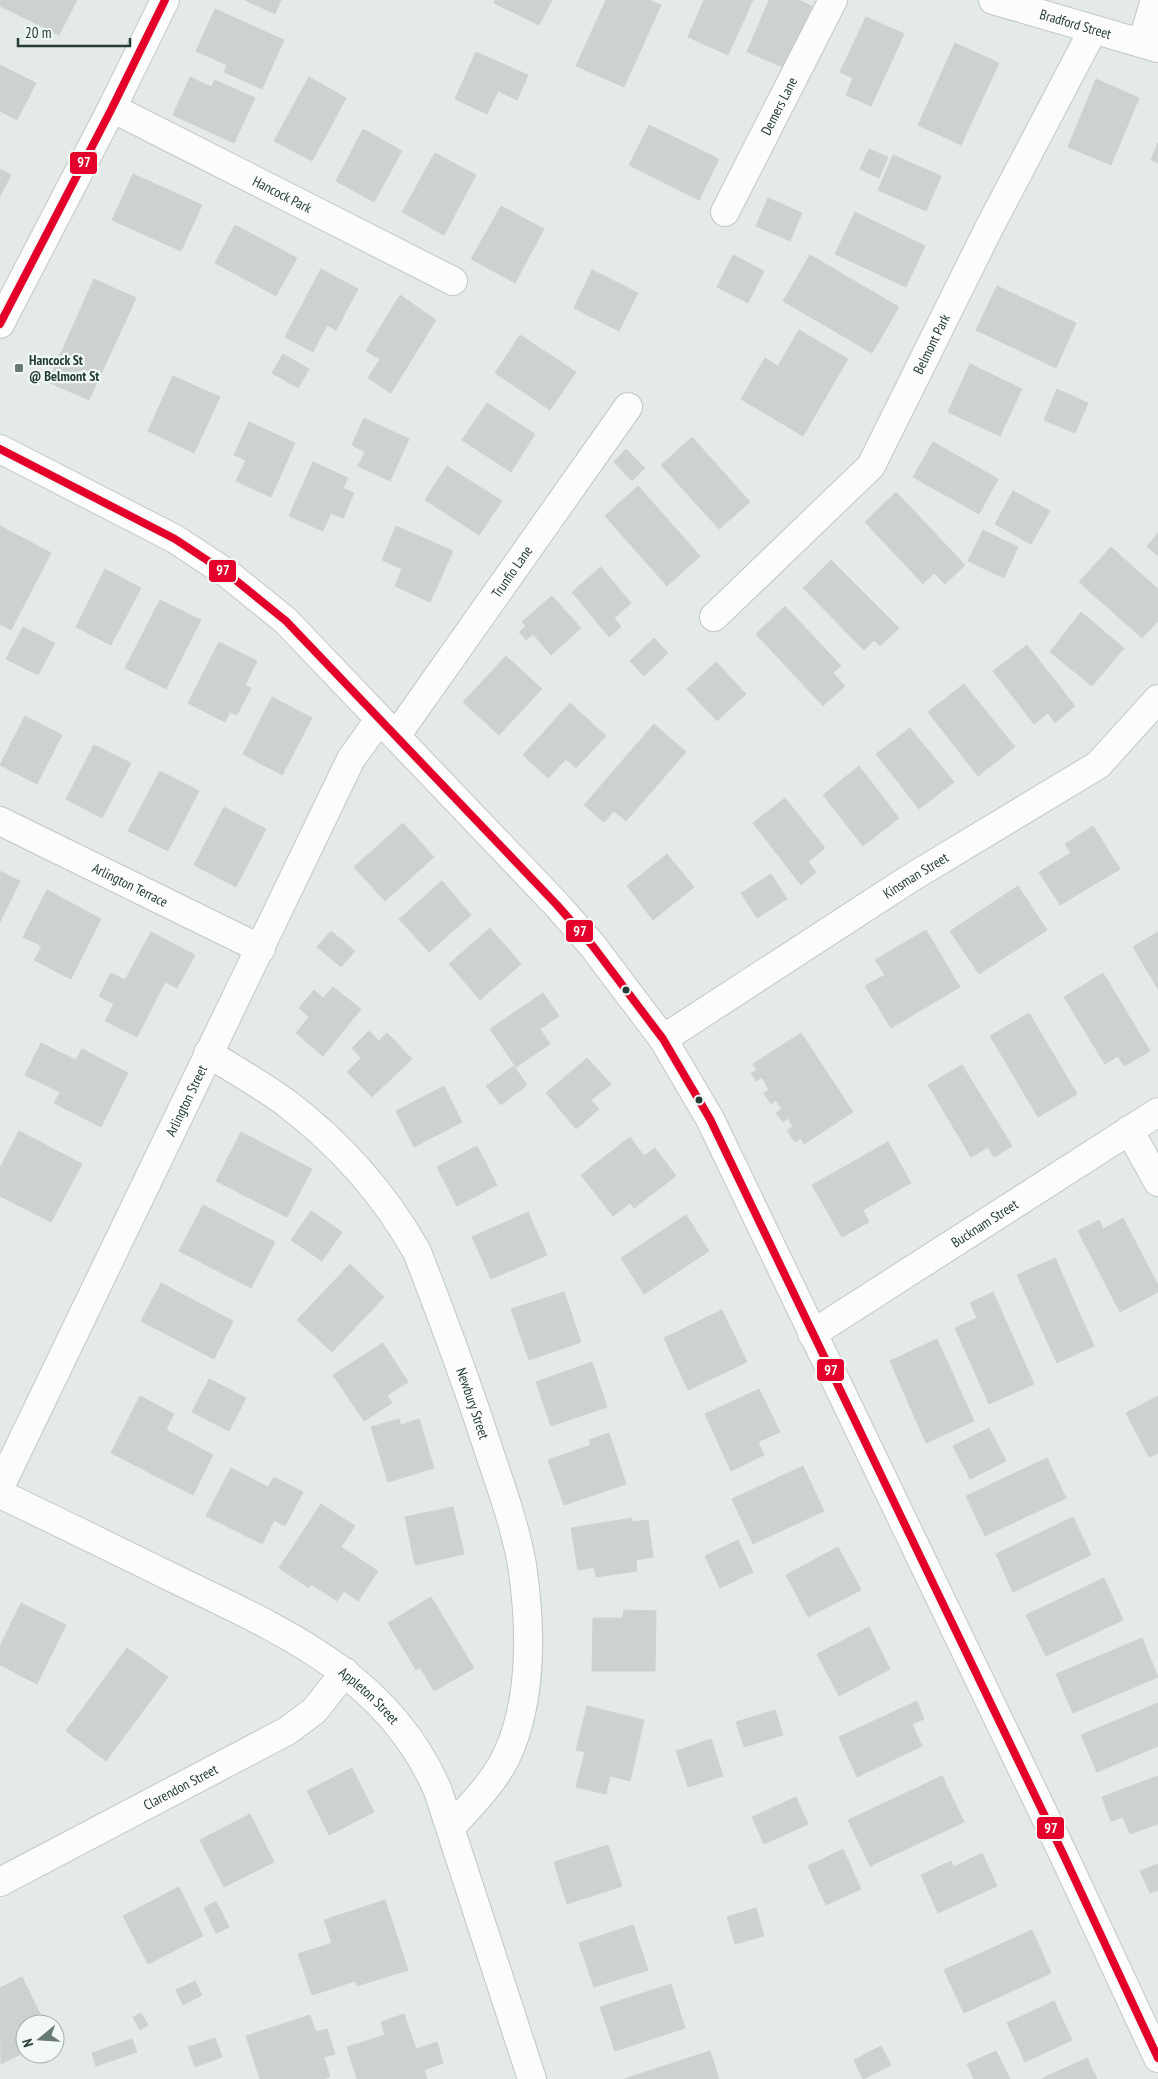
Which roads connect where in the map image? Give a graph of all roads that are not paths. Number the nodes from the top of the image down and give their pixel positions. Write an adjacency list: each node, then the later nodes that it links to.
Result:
1 (165, 0): 7 (street)
2 (833, 0): 8 (street, Demers Lane)
3 (993, 0): 5 (street, Bradford Street)
4 (1154, 0): 6 (street)
5 (1094, 30): 6 (street, Bradford Street); 13 (street, Belmont Park)
6 (1150, 46)
7 (112, 108): 9 (street, Hancock Park); 10 (street)
8 (725, 212)
9 (452, 280)
10 (0, 324)
11 (628, 407): 15 (street, Trunfio Lane)
12 (0, 449): 15 (street)
13 (714, 617)
14 (1158, 699): 18 (street, Kinsman Street)
15 (388, 728): 17 (street, Arlington Street); 18 (street)
16 (0, 821): 17 (street, Arlington Terrace)
17 (261, 949): 19 (street, Arlington Street)
18 (663, 1039): 23 (street)
19 (208, 1053): 24 (street, Arlington Street); 27 (street, Newbury Street)
20 (1158, 1112): 21 (street, Bucknam Street)
21 (1129, 1130): 22 (street); 23 (street, Bucknam Street)
22 (1158, 1182)
23 (812, 1334): 29 (street)
24 (0, 1487)
25 (0, 1494): 26 (street, Appleton Street)
26 (345, 1672): 27 (street, Appleton Street); 28 (street, Clarendon Street)
27 (451, 1827): 30 (street, Appleton Street)
28 (0, 1882)
29 (1158, 2058)
30 (532, 2079)

